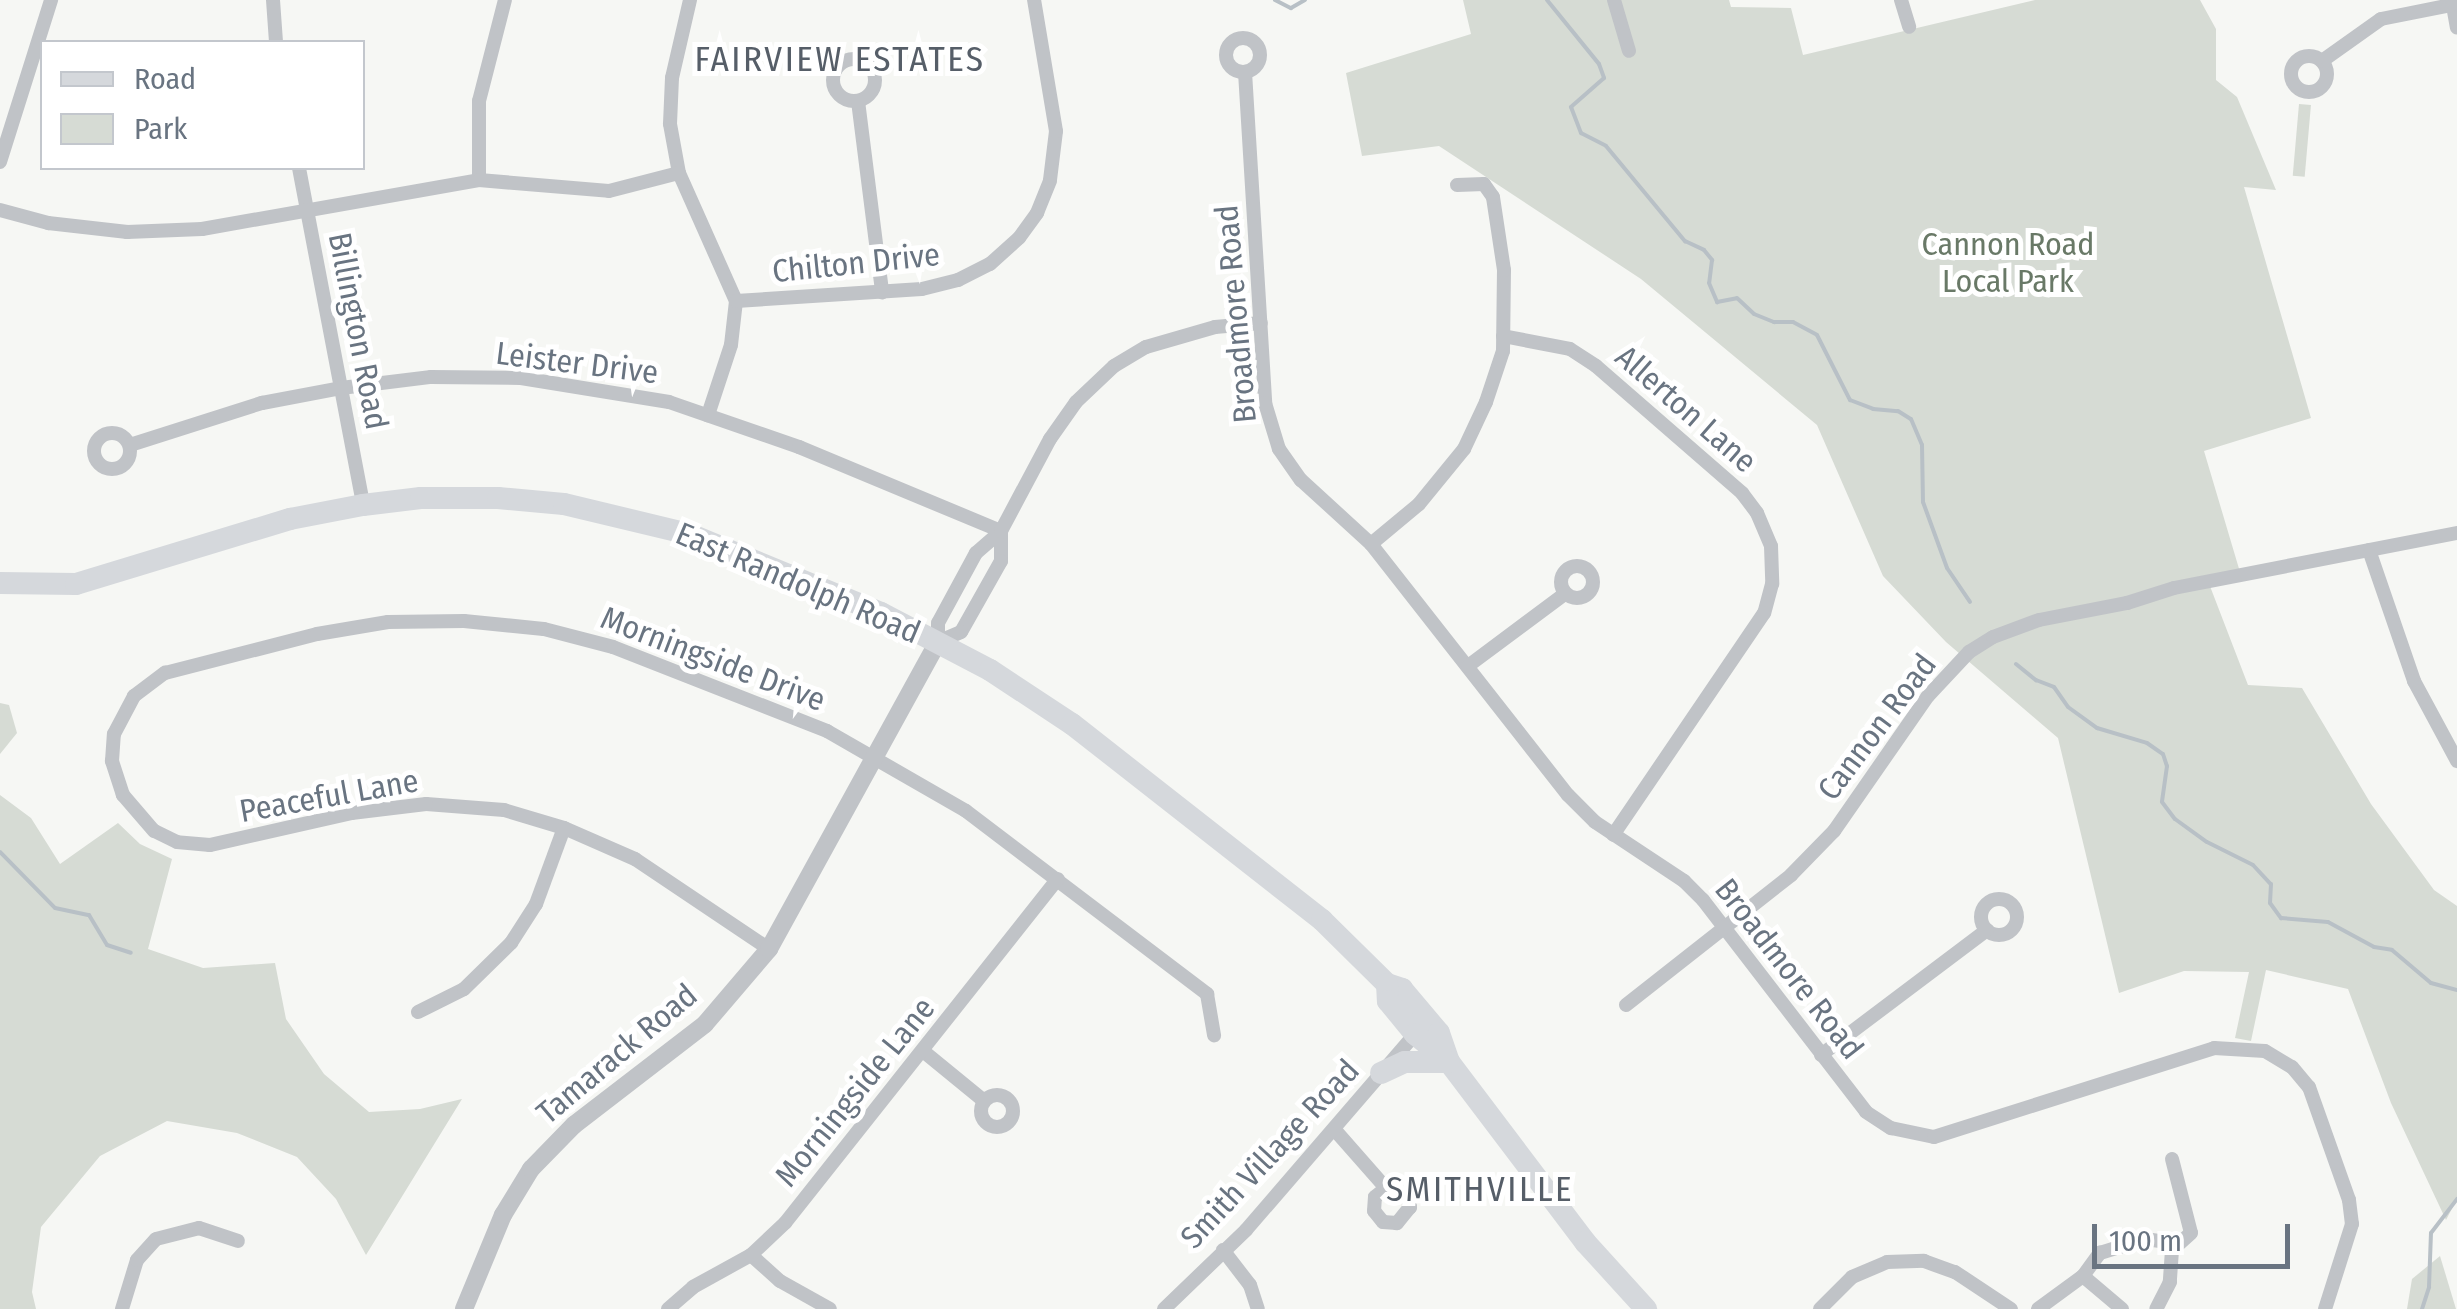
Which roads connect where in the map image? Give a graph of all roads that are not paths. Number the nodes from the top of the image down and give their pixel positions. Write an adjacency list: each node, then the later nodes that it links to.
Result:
1 (51, 0): 16 (street)
2 (274, 0): 11 (street)
3 (504, 0): 19 (street)
4 (690, 0): 18 (street)
5 (1034, 0): 23 (street, Chilton Drive)
6 (1614, 0): 12 (street)
7 (1902, 0): 9 (street)
8 (2452, 2): 10 (street); 13 (street)
9 (1910, 27)
10 (2457, 28)
11 (276, 40)
12 (1628, 51)
13 (2322, 61)
14 (1245, 72): 25 (street, Broadmore Road)
15 (858, 101): 23 (street)
16 (0, 162)
17 (299, 170): 22 (street, Billington Road)
18 (679, 173): 19 (street); 24 (street)
19 (478, 180): 22 (street)
20 (1456, 185): 26 (street)
21 (0, 210): 22 (street)
22 (307, 210): 27 (street, Billington Road)
23 (882, 292): 24 (street, Chilton Drive)
24 (736, 301): 28 (street)
25 (1260, 323): 31 (street, Tamarack Road); 33 (street, Broadmore Road)
26 (1503, 336): 33 (street); 45 (street, Allerton Lane)
27 (341, 388): 28 (street, Leister Drive); 29 (street, Leister Drive); 30 (street, Billington Road)
28 (708, 415): 31 (street, Leister Drive)
29 (130, 445)
30 (363, 505): 36 (main road, East Randolph Road); 39 (main road, East Randolph Road)
31 (1001, 531): 39 (street, Tamarack Road); 39 (street, Tamarack Road)
32 (2457, 533): 34 (street, Cannon Road)
33 (1371, 544): 40 (street, Broadmore Road)
34 (2369, 550): 43 (street); 47 (street, Cannon Road)
35 (0, 568): 36 (main road, East Randolph Road)
36 (105, 573): 37 (main road, East Randolph Road)
37 (0, 583)
38 (1566, 593): 40 (street)
39 (938, 642): 42 (street, Tamarack Road); 50 (main road, East Randolph Road)
40 (1468, 666): 45 (street, Broadmore Road)
41 (114, 734): 42 (street, Morningside Drive); 44 (street, Peaceful Lane)
42 (876, 758): 46 (street, Morningside Drive); 49 (street, Tamarack Road)
43 (2457, 761)
44 (564, 828): 49 (street, Peaceful Lane); 52 (street)
45 (1613, 835): 47 (street, Broadmore Road)
46 (1058, 880): 53 (street, Morningside Drive); 55 (street, Morningside Lane)
47 (1724, 930): 51 (street, Cannon Road); 56 (street, Broadmore Road)
48 (1987, 930): 56 (street)
49 (770, 949): 69 (street, Tamarack Road)
50 (1387, 984): 54 (main road, East Randolph Road); 57 (main road, East Randolph Road)
51 (1626, 1005)
52 (418, 1012)
53 (1214, 1034)
54 (1415, 1034): 57 (main road, East Randolph Road); 58 (street, Smith Village Road)
55 (923, 1052): 59 (street); 66 (street, Morningside Lane)
56 (1821, 1055): 80 (street, Broadmore Road)
57 (1449, 1062): 58 (main road); 74 (main road, East Randolph Road)
58 (1382, 1074): 60 (street, Smith Village Road)
59 (984, 1101)
60 (1334, 1129): 62 (street); 64 (street, Smith Village Road)
61 (2172, 1159): 65 (street)
62 (1386, 1188)
63 (238, 1242): 68 (street)
64 (1223, 1250): 72 (street, Smith Village Road); 73 (street)
65 (2172, 1250): 67 (street); 79 (street)
66 (751, 1256): 70 (street, Morningside Lane); 71 (street)
67 (2083, 1276): 77 (street); 78 (street)
68 (122, 1309)
69 (464, 1309)
70 (668, 1309)
71 (830, 1309)
72 (1164, 1309)
73 (1258, 1309)
74 (1646, 1309)
75 (1820, 1309): 76 (street)
76 (2012, 1309)
77 (2038, 1309)
78 (2122, 1309)
79 (2156, 1309)
80 (2325, 1309)

